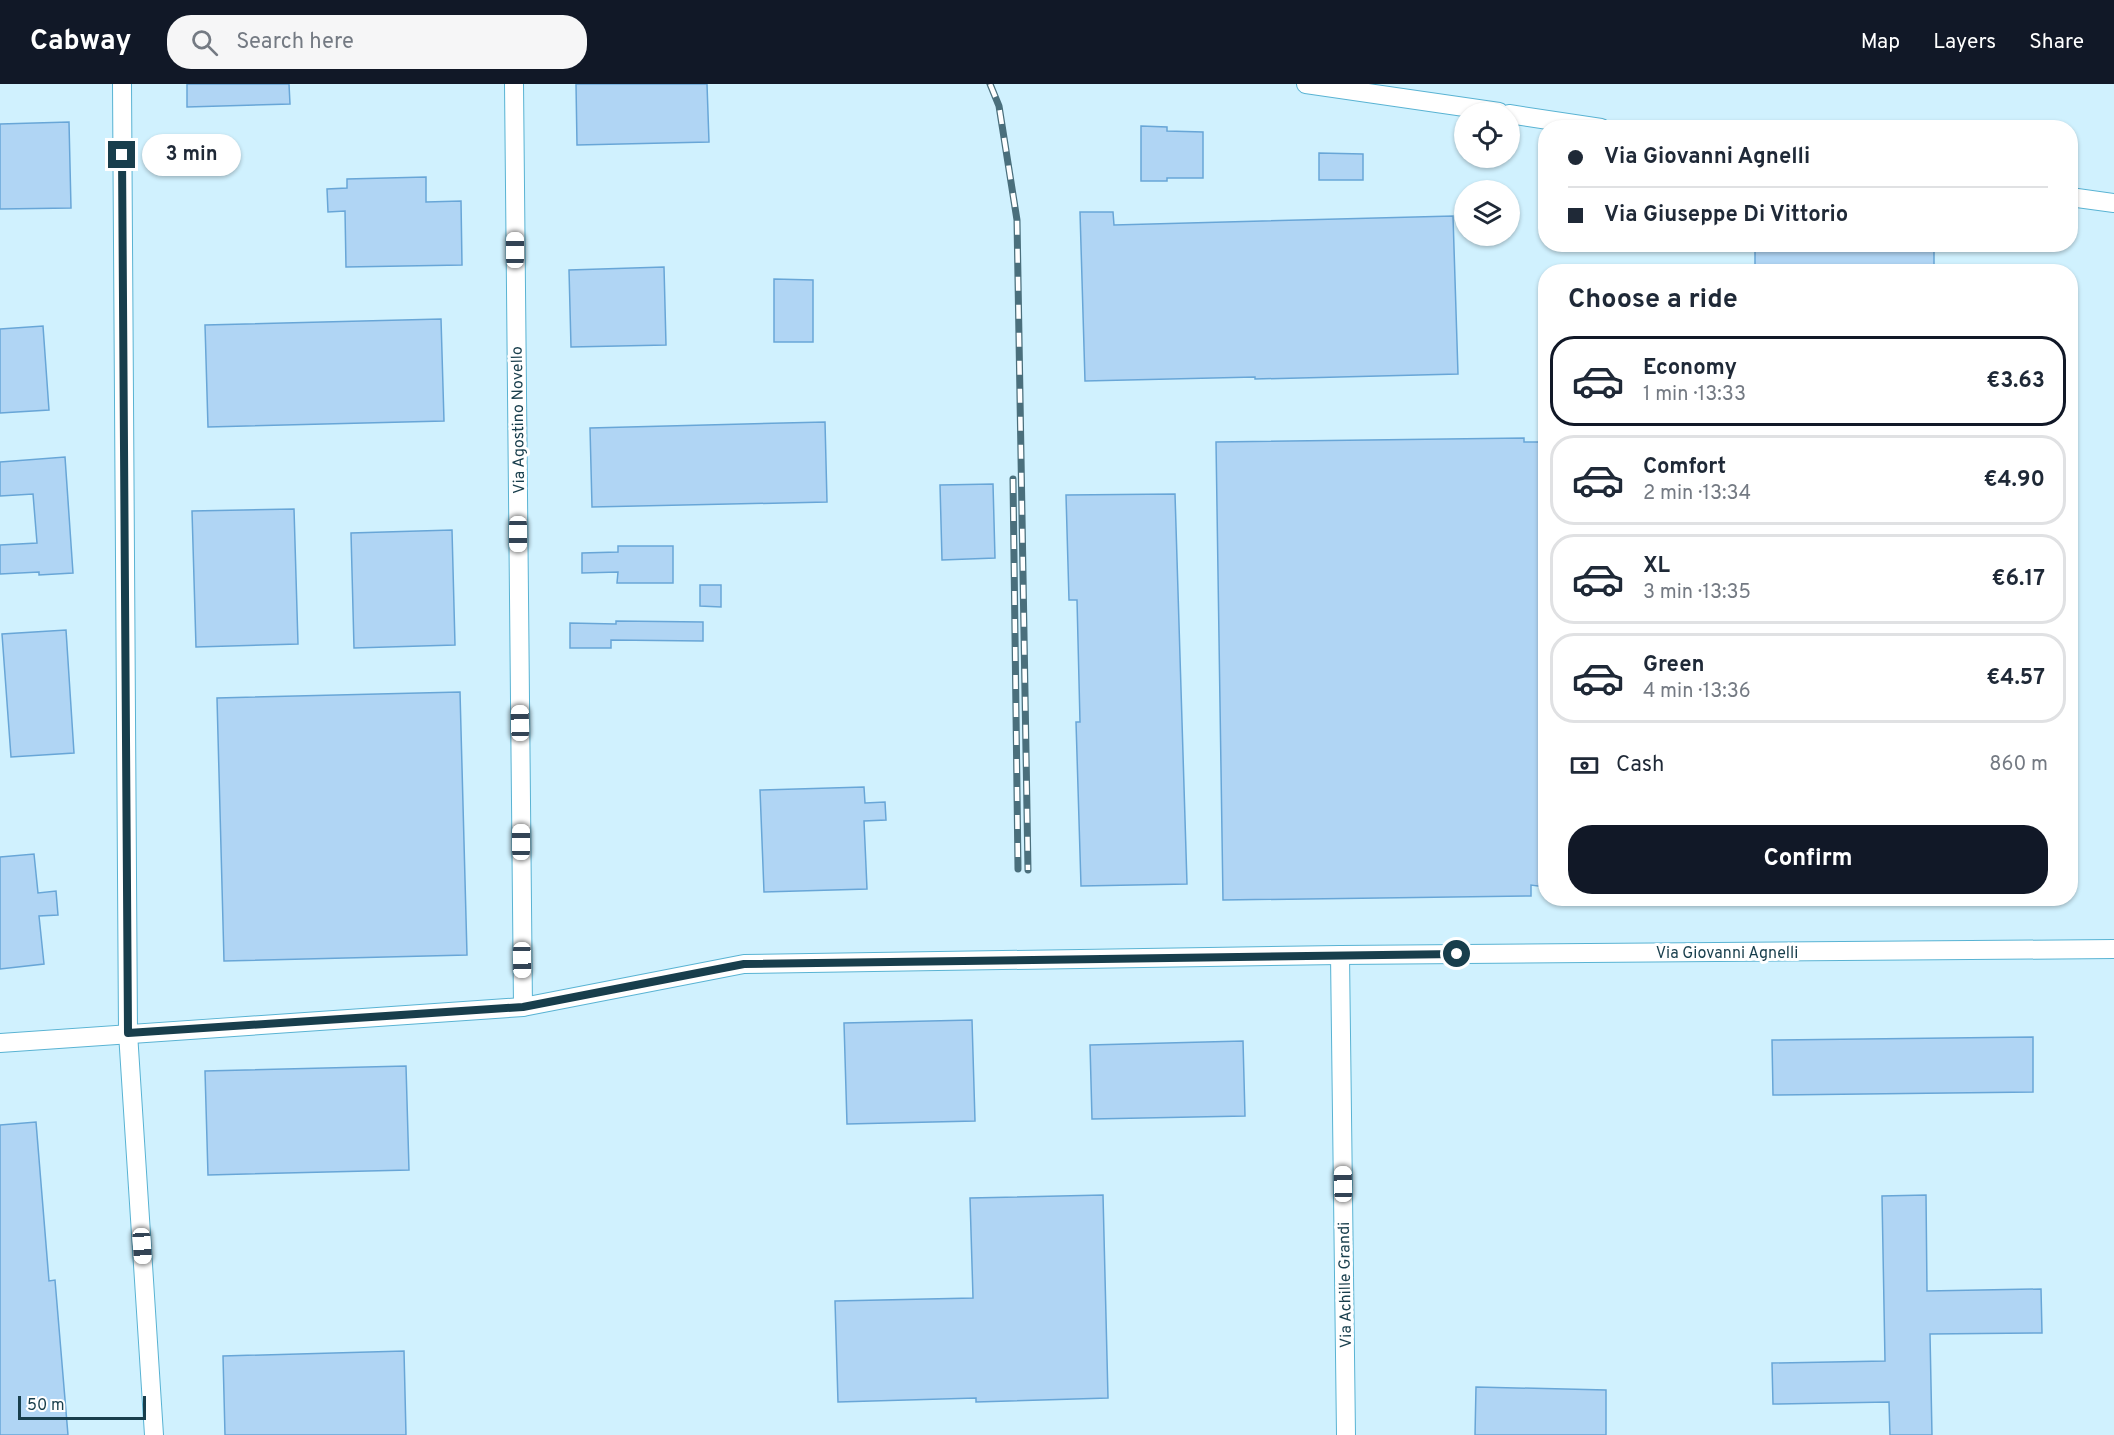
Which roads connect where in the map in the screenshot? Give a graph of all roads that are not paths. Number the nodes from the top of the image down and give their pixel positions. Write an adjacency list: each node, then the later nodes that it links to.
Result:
1 (122, 84): 12 (street)
2 (514, 84): 11 (street, Via Agostino Novello)
3 (1306, 84): 4 (street)
4 (1454, 105)
5 (1520, 116): 6 (street)
6 (1548, 120)
7 (2078, 198): 8 (street)
8 (2114, 203)
9 (2114, 949): 10 (street, Via Giovanni Agnelli)
10 (1340, 955): 11 (street, Via Giovanni Agnelli); 15 (street, Via Achille Grandi)
11 (523, 1007): 12 (street, Via Giovanni Agnelli)
12 (128, 1033): 13 (street, Via Giovanni Agnelli); 14 (street)
13 (0, 1042)
14 (153, 1435)
15 (1346, 1435)

